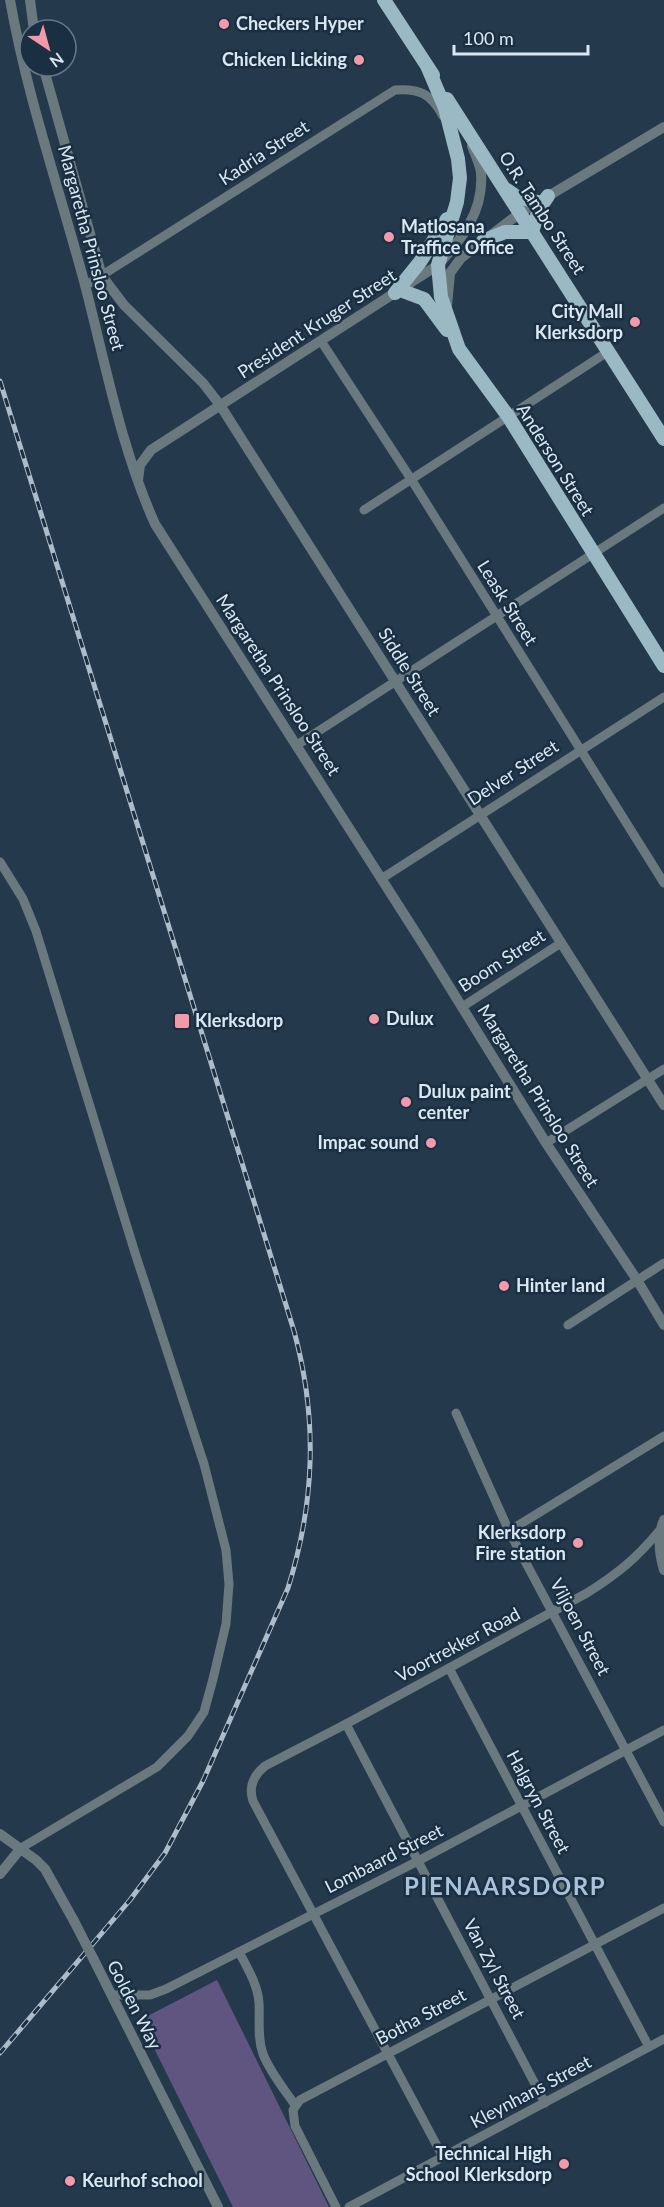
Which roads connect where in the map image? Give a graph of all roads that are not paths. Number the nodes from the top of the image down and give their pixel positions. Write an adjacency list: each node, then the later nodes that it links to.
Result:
1 (10, 0): 18 (street, Margaretha Prinsloo Street)
2 (30, 0): 4 (street)
3 (384, 0): 5 (main road, O.R. Tambo Street)
4 (32, 18)
5 (428, 68): 8 (main road, O.R. Tambo Street); 9 (main road, O.R. Tambo Street)
6 (46, 78): 17 (street, Margaretha Prinsloo Street)
7 (664, 127): 11 (street)
8 (467, 131): 10 (main road, O.R. Tambo Street); 16 (street, President Kruger Street)
9 (452, 132): 12 (main road, O.R. Tambo Street); 17 (street, Kadria Street)
10 (503, 186): 11 (main road); 13 (main road, O.R. Tambo Street)
11 (543, 199): 13 (street); 14 (main road)
12 (457, 202): 16 (main road, O.R. Tambo Street); 19 (main road)
13 (520, 213): 14 (main road, O.R. Tambo Street); 15 (street)
14 (532, 232): 15 (main road); 23 (main road, O.R. Tambo Street)
15 (483, 241): 20 (street)
16 (438, 265): 19 (street, President Kruger Street); 20 (main road, Anderson Street)
17 (102, 276): 18 (street, Kadria Street); 24 (street, Siddle Street)
18 (85, 286): 28 (street, Margaretha Prinsloo Street)
19 (398, 291): 21 (street, President Kruger Street); 22 (main road)
20 (447, 315): 22 (main road, Anderson Street)
21 (321, 341): 24 (street, President Kruger Street); 27 (street, Leask Street)
22 (459, 349): 25 (main road, Anderson Street)
23 (609, 351): 25 (street); 26 (main road, O.R. Tambo Street)
24 (220, 405): 28 (street, President Kruger Street); 34 (street, Siddle Street)
25 (508, 416): 27 (street); 31 (main road, Anderson Street)
26 (664, 439)
27 (411, 479): 30 (street); 32 (street, Leask Street)
28 (137, 485): 36 (street, Margaretha Prinsloo Street)
29 (664, 508): 31 (street)
30 (364, 510)
31 (593, 554): 32 (street); 33 (main road, Anderson Street)
32 (496, 616): 34 (street); 37 (street, Leask Street)
33 (664, 666)
34 (396, 681): 36 (street); 38 (street, Siddle Street)
35 (664, 697): 37 (street, Delver Street)
36 (297, 744): 40 (street, Margaretha Prinsloo Street)
37 (579, 750): 38 (street, Delver Street); 41 (street, Leask Street)
38 (479, 814): 40 (street, Delver Street); 42 (street, Siddle Street)
39 (0, 862): 66 (street)
40 (381, 879): 43 (street, Margaretha Prinsloo Street)
41 (664, 883)
42 (561, 943): 43 (street, Boom Street); 45 (street, Siddle Street)
43 (462, 1007): 47 (street, Margaretha Prinsloo Street)
44 (664, 1069): 45 (street)
45 (647, 1079): 46 (street, Siddle Street); 47 (street)
46 (664, 1105)
47 (546, 1143): 49 (street, Margaretha Prinsloo Street)
48 (664, 1263): 49 (street)
49 (637, 1280): 50 (street); 51 (street, Margaretha Prinsloo Street)
50 (568, 1325)
51 (664, 1325)
52 (456, 1413): 55 (street, Viljoen Street)
53 (664, 1436): 55 (street)
54 (664, 1520): 56 (street, Voortrekker Road)
55 (509, 1531): 58 (street, Viljoen Street)
56 (659, 1532): 57 (street); 58 (street, Voortrekker Road)
57 (664, 1570)
58 (553, 1612): 59 (street, Voortrekker Road); 62 (street, Viljoen Street)
59 (449, 1668): 60 (street, Voortrekker Road); 63 (street, Halgryn Street)
60 (346, 1724): 67 (street, Van Zyl Street); 70 (street, Voortrekker Road)
61 (664, 1730): 62 (street, Lombaard Street)
62 (627, 1751): 63 (street, Lombaard Street); 64 (street, Viljoen Street)
63 (522, 1806): 67 (street, Lombaard Street); 71 (street, Halgryn Street)
64 (664, 1822)
65 (0, 1834): 66 (street, Golden Way)
66 (21, 1848): 68 (street); 73 (street, Golden Way, bridge)
67 (418, 1861): 70 (street, Lombaard Street); 74 (street, Van Zyl Street)
68 (0, 1874)
69 (664, 1908): 71 (street, Botha Street)
70 (314, 1914): 72 (street, Lombaard Street); 77 (street)
71 (594, 1944): 74 (street, Botha Street); 76 (street, Halgryn Street)
72 (239, 1952): 73 (street, Lombaard Street); 79 (street)
73 (112, 1995): 81 (street, Golden Way)
74 (491, 1999): 77 (street, Botha Street); 78 (street, Van Zyl Street)
75 (664, 2040): 76 (street, Kleynhans Street)
76 (649, 2047): 78 (street, Kleynhans Street)
77 (388, 2054): 79 (street, Botha Street); 80 (street)
78 (545, 2103): 80 (street, Kleynhans Street)
79 (295, 2104): 82 (street)
80 (443, 2157): 83 (street, Kleynhans Street)
81 (218, 2207)
82 (336, 2207)
83 (349, 2207)

